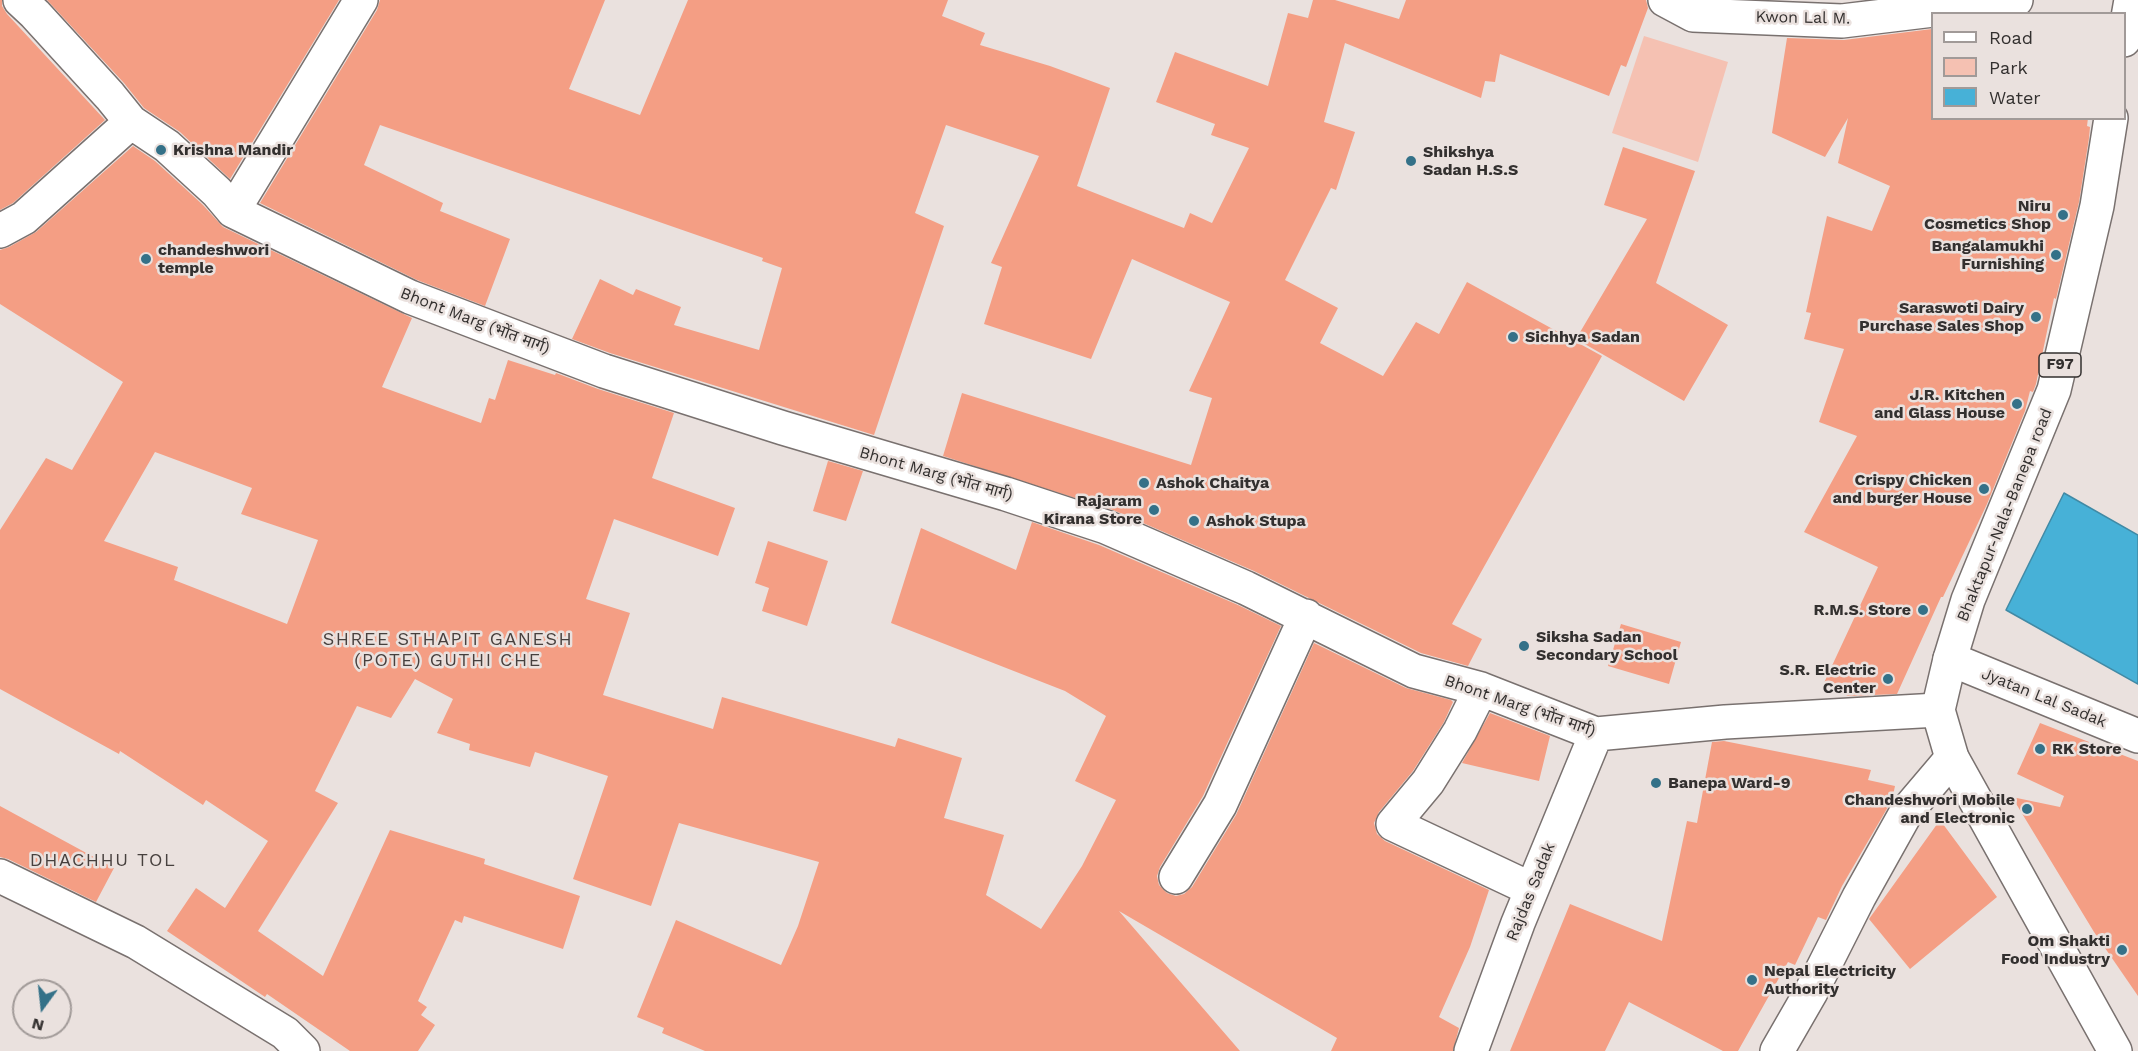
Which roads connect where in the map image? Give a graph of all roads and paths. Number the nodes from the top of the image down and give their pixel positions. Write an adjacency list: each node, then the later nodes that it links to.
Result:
1 (20, 0): 8 (street, Bhont Marg (भाेंत मार्ग))
2 (361, 0): 9 (street)
3 (1665, 0): 4 (street, Kwon Lal M.)
4 (2016, 0)
5 (2131, 0): 6 (street)
6 (2126, 29)
7 (2111, 120): 12 (street, Bhaktapur-Nala-Banepa road / F97)
8 (131, 122): 9 (street, Bhont Marg (भाेंत मार्ग)); 10 (street)
9 (233, 211): 11 (street, Bhont Marg (भाेंत मार्ग))
10 (0, 231)
11 (1306, 616): 13 (street, Bhont Marg (भाेंत मार्ग)); 19 (street)
12 (1950, 659): 14 (street, Bhaktapur-Nala-Banepa road / F97); 16 (street, Jyatan Lal Sadak)
13 (1480, 689): 15 (street, Bhont Marg (भाेंत मार्ग)); 20 (street)
14 (1938, 710): 15 (street, Bhont Marg (भाेंत मार्ग)); 17 (street, Bhaktapur-Nala-Banepa road / F97)
15 (1596, 734): 20 (street, Rajdas Sadak)
16 (2138, 736)
17 (1952, 759): 23 (street); 24 (street, Bhaktapur-Nala-Banepa road / F97)
18 (0, 876): 21 (street)
19 (1176, 877)
20 (1531, 889): 22 (street, Rajdas Sadak)
21 (303, 1051)
22 (1472, 1051)
23 (1777, 1051)
24 (2115, 1051)

